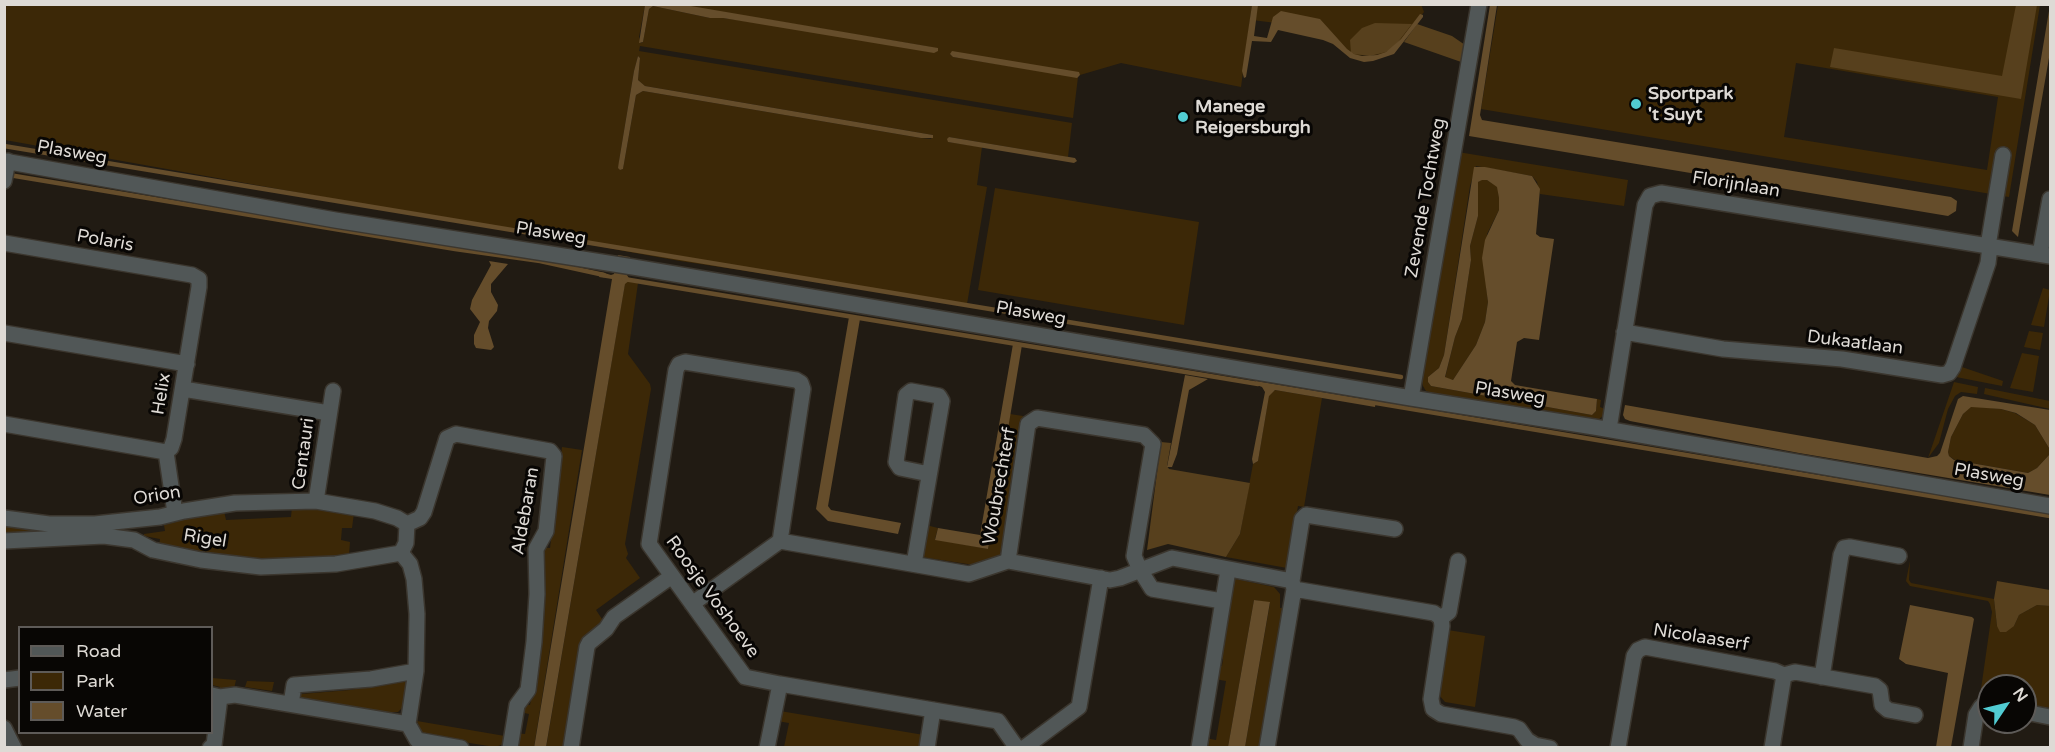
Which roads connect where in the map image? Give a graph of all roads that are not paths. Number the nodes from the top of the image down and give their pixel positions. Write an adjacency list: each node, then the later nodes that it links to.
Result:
1 (1479, 4): 15 (street, Zevende Tochtweg)
2 (2003, 155): 7 (street, Dukaatlaan)
3 (6, 161): 4 (street); 15 (street, Plasweg)
4 (4, 181)
5 (2050, 199): 8 (street)
6 (4, 243): 9 (street, Polaris)
7 (1989, 246): 8 (street, Florijnlaan); 10 (street, Dukaatlaan); 10 (street, Florijnlaan)
8 (2045, 255)
9 (198, 279): 12 (street, Helix)
10 (1624, 332): 18 (street, Florijnlaan)
11 (4, 333): 12 (street)
12 (187, 364): 13 (street, Helix)
13 (183, 388): 16 (street); 19 (street, Helix)
14 (333, 391): 16 (street, Centauri)
15 (1412, 398): 18 (street, Plasweg)
16 (329, 413): 21 (street, Centauri)
17 (4, 424): 19 (street)
18 (1609, 429): 22 (street, Plasweg)
19 (166, 452): 23 (street, Helix)
20 (929, 474): 20 (street); 33 (street)
21 (315, 501): 23 (street, Orion); 25 (street, Centauri)
22 (2050, 506)
23 (175, 513): 24 (street, Orion)
24 (4, 518)
25 (407, 524): 29 (street); 57 (street, Aldebaran)
26 (1395, 529): 38 (street)
27 (4, 541): 29 (street, Rigel)
28 (780, 541): 33 (street, Woubrechterf); 36 (street, Roosje Voshoeve); 40 (street)
29 (401, 553): 42 (street)
30 (1899, 556): 44 (street)
31 (1008, 561): 33 (street, Woubrechterf); 34 (street, Woubrechterf); 37 (street, Woubrechterf)
32 (1458, 561): 41 (street)
33 (914, 564)
34 (1140, 570): 35 (street, Woubrechterf); 37 (street, Woubrechterf); 39 (street)
35 (1228, 570): 38 (street, Woubrechterf); 39 (street)
36 (672, 576): 40 (street, Roosje Voshoeve); 58 (street)
37 (1101, 578): 62 (street)
38 (1293, 585): 41 (street, Woubrechterf); 64 (street)
39 (1222, 601): 63 (street)
40 (692, 604): 45 (street, Roosje Voshoeve)
41 (1441, 618): 65 (street)
42 (416, 671): 47 (street); 51 (street)
43 (1784, 675): 44 (street, Nicolaaserf); 66 (street, Nicolaaserf); 67 (street)
44 (1822, 677): 50 (street, Nicolaaserf)
45 (780, 684): 48 (street, Roosje Voshoeve); 59 (street)
46 (216, 696): 47 (street); 55 (street)
47 (291, 704): 51 (street)
48 (933, 710): 60 (street); 61 (street, Roosje Voshoeve)
49 (1977, 713): 68 (street)
50 (1915, 715)
51 (408, 724): 53 (street)
52 (4, 728): 54 (street)
53 (416, 744): 56 (street)
54 (14, 747)
55 (214, 747)
56 (461, 747)
57 (510, 747)
58 (571, 747)
59 (767, 747)
60 (927, 747)
61 (1017, 747)
62 (1024, 747)
63 (1199, 747)
64 (1267, 747)
65 (1550, 747)
66 (1618, 747)
67 (1772, 747)
68 (1971, 747)

